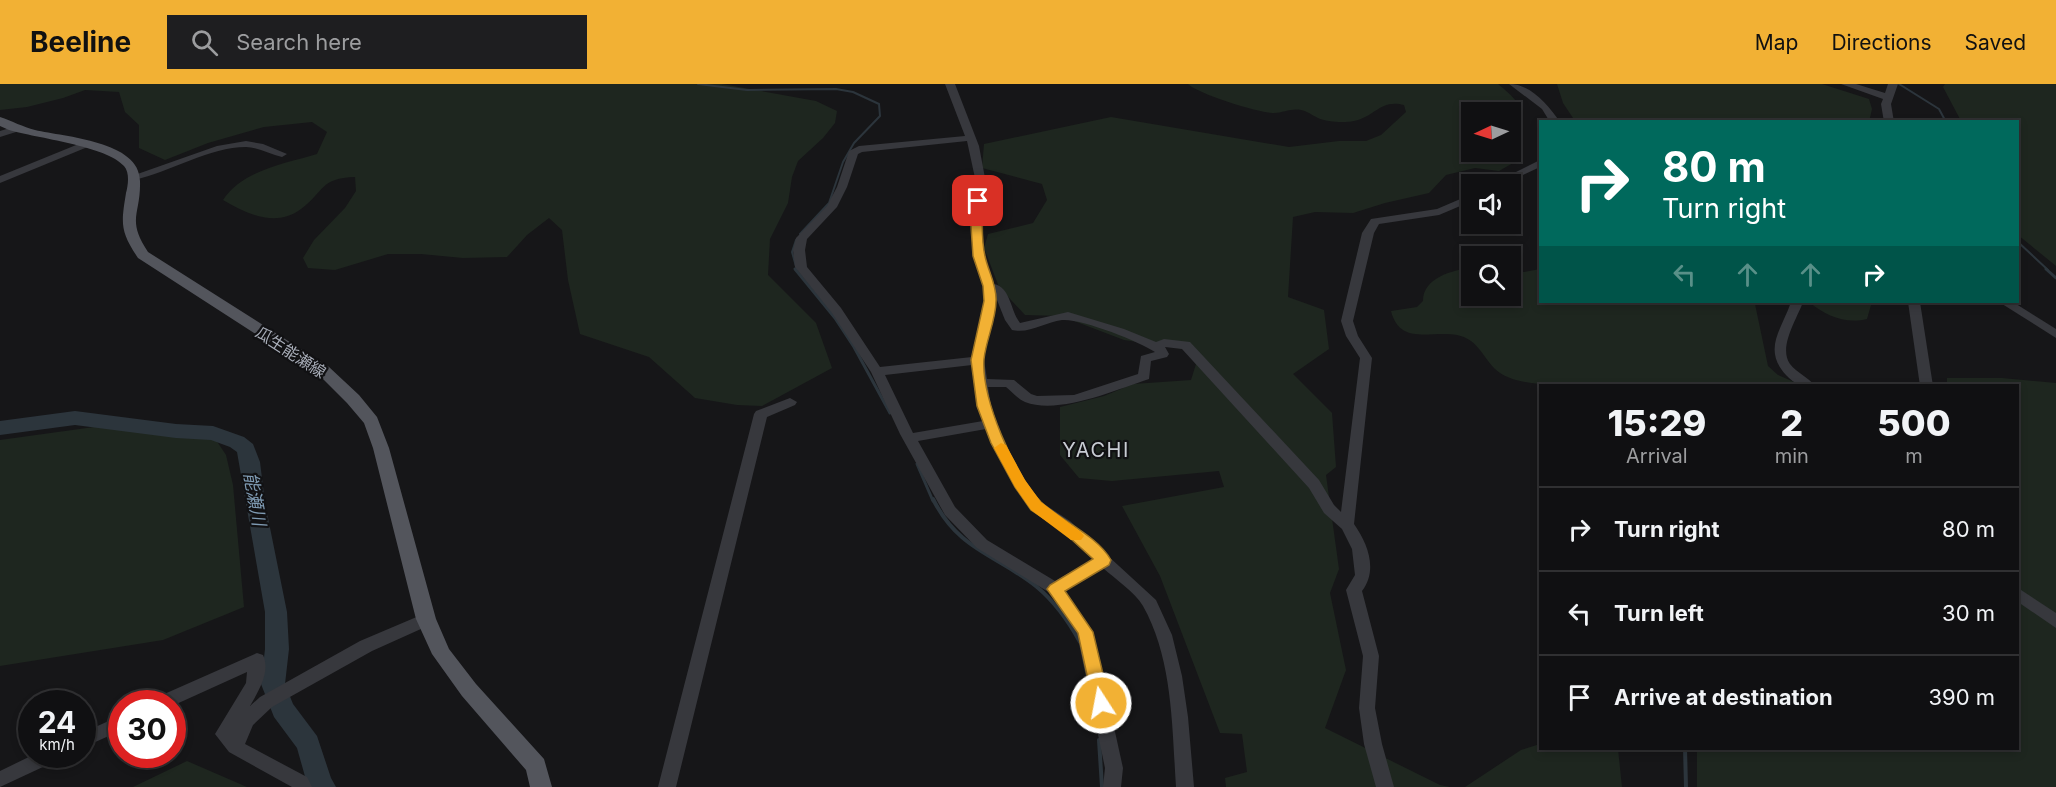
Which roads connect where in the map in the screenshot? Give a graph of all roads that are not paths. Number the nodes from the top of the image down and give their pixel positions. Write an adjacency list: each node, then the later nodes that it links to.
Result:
1 (950, 84): 9 (street)
2 (1514, 84): 6 (street)
3 (1846, 84): 5 (street)
4 (1893, 84): 5 (street)
5 (1888, 97): 7 (street)
6 (1554, 120)
7 (1889, 120)
8 (4, 128): 10 (main road)
9 (969, 138): 17 (street); 24 (street)
10 (86, 144): 14 (main road); 15 (street)
11 (282, 154): 14 (street)
12 (1539, 163): 13 (street)
13 (1517, 174)
14 (134, 177): 35 (main road, 瓜生能瀬線)
15 (0, 180)
16 (1461, 202): 31 (street)
17 (989, 286): 22 (street); 23 (street)
18 (1797, 303): 26 (street)
19 (1914, 303): 27 (street)
20 (2007, 303): 21 (street)
21 (2056, 334)
22 (1157, 346): 25 (street); 31 (street)
23 (978, 360): 24 (street); 25 (street)
24 (878, 372): 30 (street)
25 (980, 383): 29 (street)
26 (1806, 384)
27 (1927, 384)
28 (790, 402): 43 (street)
29 (991, 424): 30 (street); 32 (street)
30 (911, 438): 33 (street)
31 (1347, 525): 46 (street)
32 (1104, 560): 33 (street); 45 (street)
33 (1055, 589): 44 (street)
34 (2019, 595): 36 (street)
35 (426, 619): 38 (street); 42 (main road, 瓜生能瀬線)
36 (2056, 622)
37 (186, 692): 38 (street)
38 (235, 747): 41 (street)
39 (25, 768): 40 (street)
40 (0, 780)
41 (303, 787)
42 (541, 787)
43 (668, 787)
44 (1112, 787)
45 (1185, 787)
46 (1385, 787)

